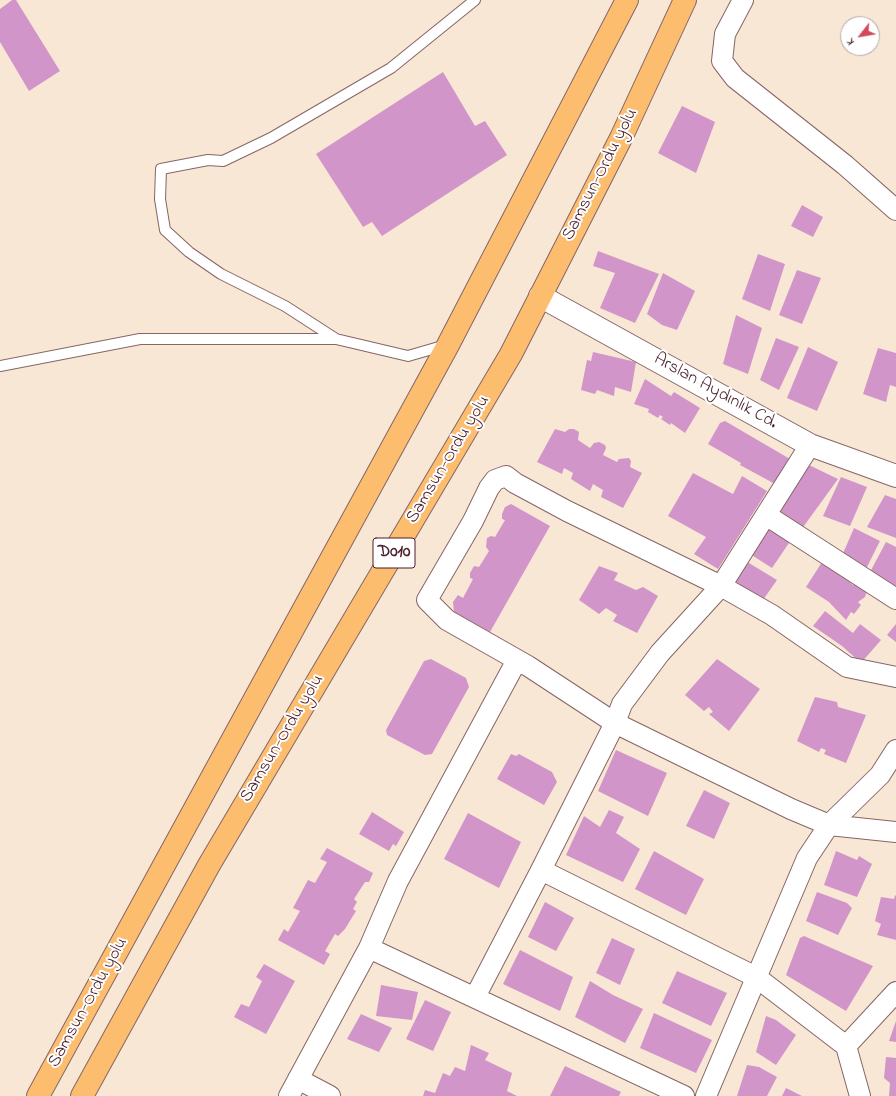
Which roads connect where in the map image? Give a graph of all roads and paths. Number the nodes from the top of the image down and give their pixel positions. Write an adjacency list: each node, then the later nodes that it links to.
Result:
1 (474, 0): 7 (lane)
2 (627, 0): 8 (highway, Samsun-Ordu yolu / D010)
3 (685, 0): 6 (highway, Samsun-Ordu yolu / D010)
4 (743, 0): 5 (street)
5 (896, 210)
6 (540, 296): 10 (street, Arslan Aydınlık Cd.); 29 (highway, Samsun-Ordu yolu / D010)
7 (336, 339): 8 (lane); 9 (lane)
8 (448, 345): 28 (highway, Samsun-Ordu yolu / D010)
9 (0, 366)
10 (810, 444): 11 (street, Arslan Aydınlık Cd.); 12 (street)
11 (896, 476)
12 (766, 515): 13 (street); 14 (street)
13 (721, 586): 15 (street); 16 (street); 17 (street)
14 (896, 599)
15 (517, 660): 17 (street); 22 (street)
16 (896, 677)
17 (615, 723): 19 (street); 21 (street)
18 (896, 750): 19 (street)
19 (829, 825): 20 (street); 23 (street)
20 (896, 832)
21 (541, 870): 23 (street); 25 (street)
22 (369, 948): 25 (street); 27 (street)
23 (756, 977): 26 (street); 32 (street)
24 (896, 992): 26 (street)
25 (475, 997): 31 (street)
26 (846, 1046): 33 (street)
27 (293, 1087): 30 (street)
28 (38, 1096)
29 (82, 1096)
30 (330, 1096)
31 (684, 1096)
32 (706, 1096)
33 (860, 1096)

